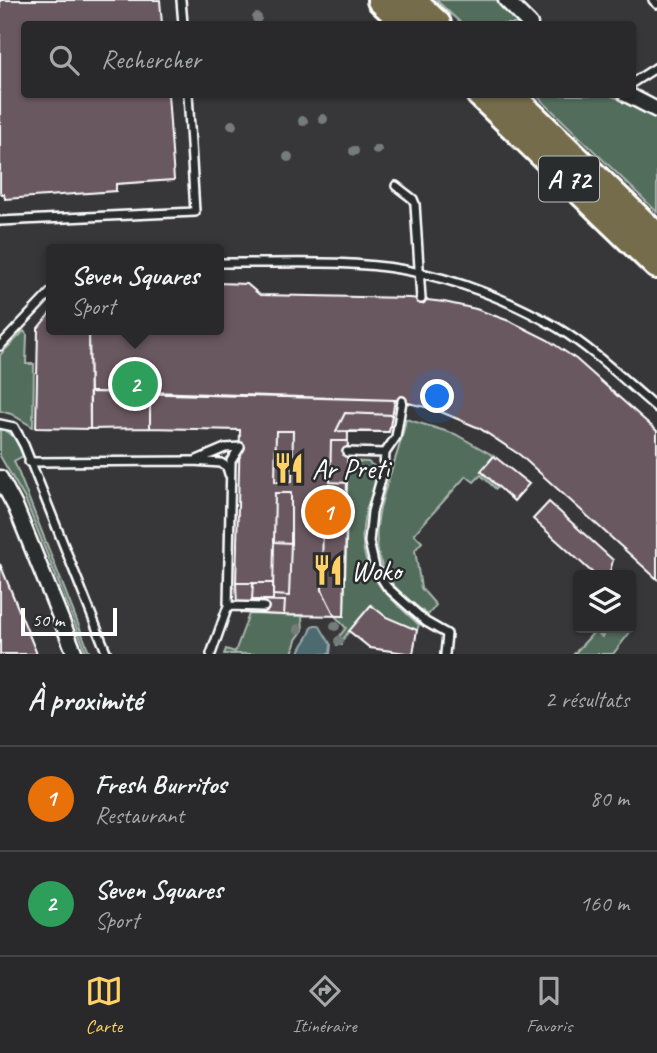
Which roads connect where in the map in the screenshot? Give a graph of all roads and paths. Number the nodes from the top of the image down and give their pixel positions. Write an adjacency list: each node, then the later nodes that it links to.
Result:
1 (181, 0): 7 (lane)
2 (381, 0): 8 (highway)
3 (411, 0): 9 (highway)
4 (506, 0): 10 (street)
5 (653, 0): 6 (lane)
6 (657, 4)
7 (183, 21)
8 (404, 21)
9 (434, 21)
10 (527, 21)
11 (657, 68): 12 (lane)
12 (636, 81)
13 (188, 98): 19 (lane)
14 (484, 98): 22 (highway, A 72)
15 (513, 98): 20 (highway, A 72)
16 (634, 98): 17 (street)
17 (657, 110)
18 (396, 186): 23 (lane)
19 (0, 221)
20 (657, 237)
21 (224, 263): 23 (lane)
22 (657, 265)
23 (420, 273): 25 (lane); 28 (lane)
24 (46, 297): 26 (lane)
25 (421, 299)
26 (0, 346)
27 (402, 401): 31 (lane)
28 (657, 408)
29 (0, 424): 32 (lane)
30 (347, 452): 31 (lane)
31 (385, 453): 41 (lane)
32 (29, 461): 33 (lane); 39 (lane)
33 (193, 461): 34 (lane); 34 (lane)
34 (230, 475): 36 (lane)
35 (0, 478): 38 (street)
36 (228, 606): 37 (lane); 40 (lane)
37 (264, 607)
38 (75, 654)
39 (107, 654)
40 (211, 654)
41 (444, 654)

